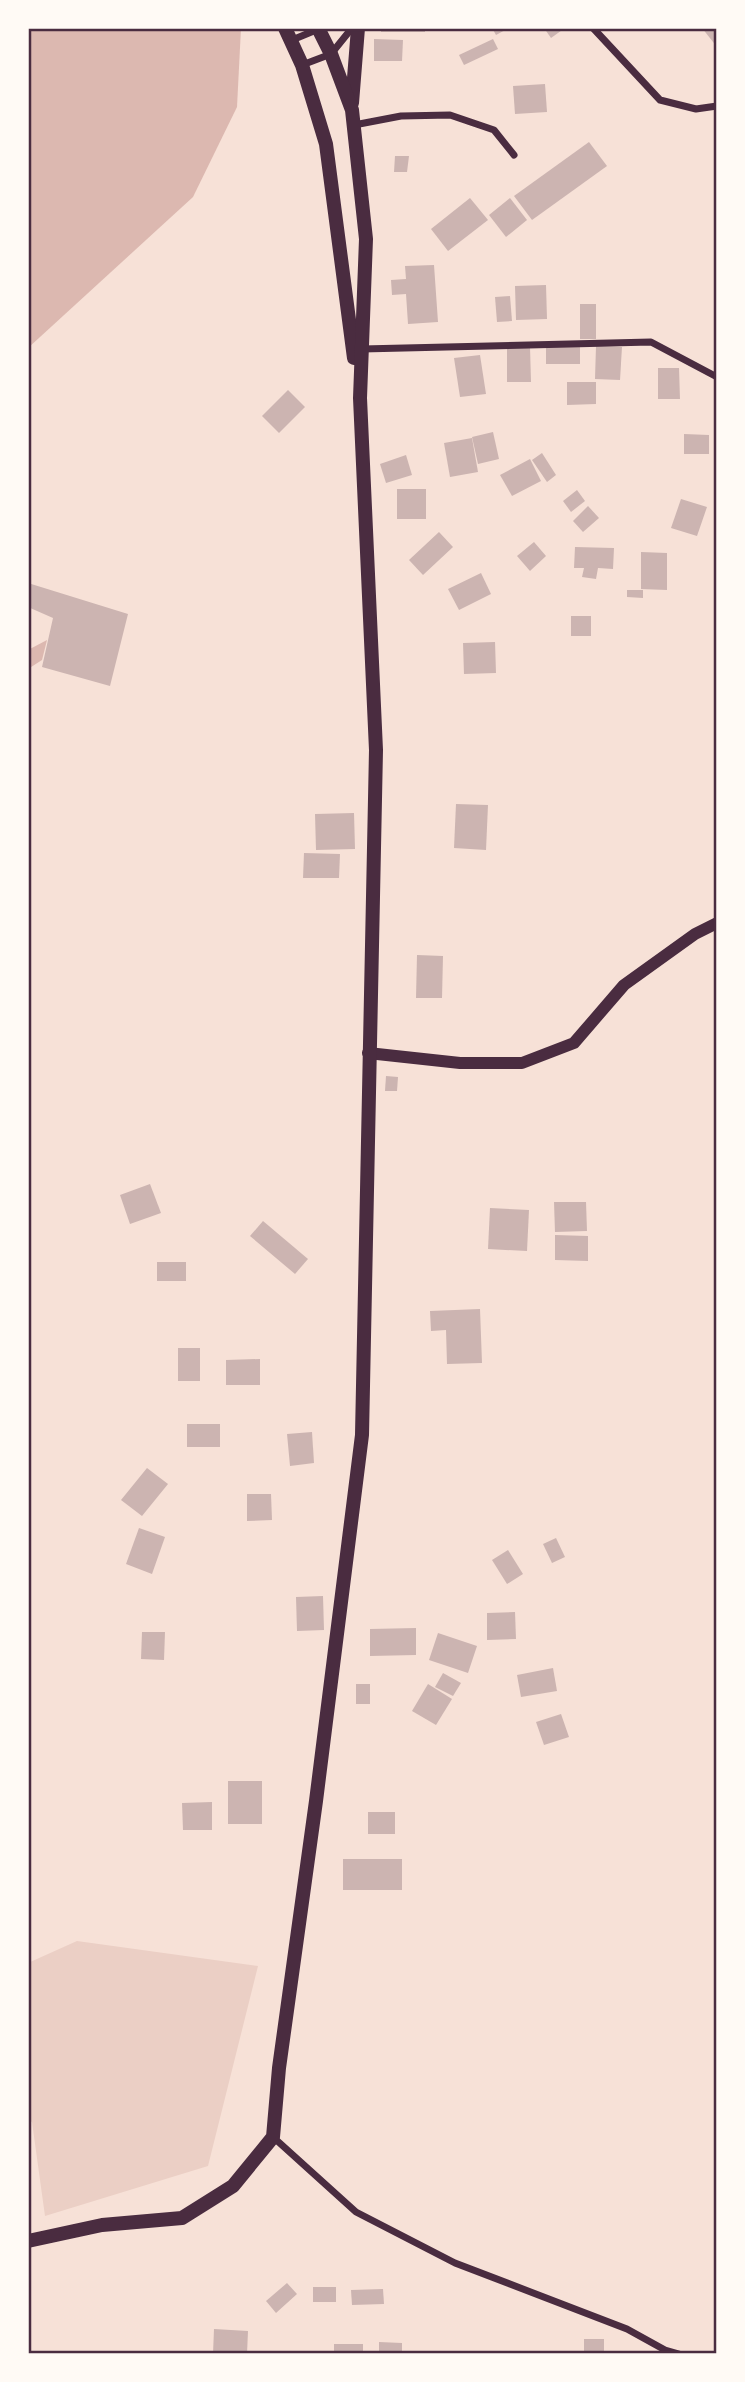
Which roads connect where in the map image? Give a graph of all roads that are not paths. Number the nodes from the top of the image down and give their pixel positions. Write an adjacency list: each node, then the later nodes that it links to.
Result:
1 (319, 28): 5 (street); 6 (highway)
2 (352, 28): 6 (street)
3 (358, 28): 9 (highway)
4 (593, 28): 8 (street)
5 (289, 34): 7 (highway)
6 (331, 54): 7 (street); 9 (highway)
7 (302, 65): 13 (highway)
8 (717, 106)
9 (353, 117): 10 (street); 11 (highway)
10 (514, 155)
11 (361, 349): 12 (street); 13 (highway)
12 (717, 377)
13 (360, 398): 15 (highway)
14 (717, 923): 15 (main road)
15 (368, 1053): 16 (highway)
16 (273, 2137): 17 (highway); 18 (street)
17 (28, 2241)
18 (678, 2354)

